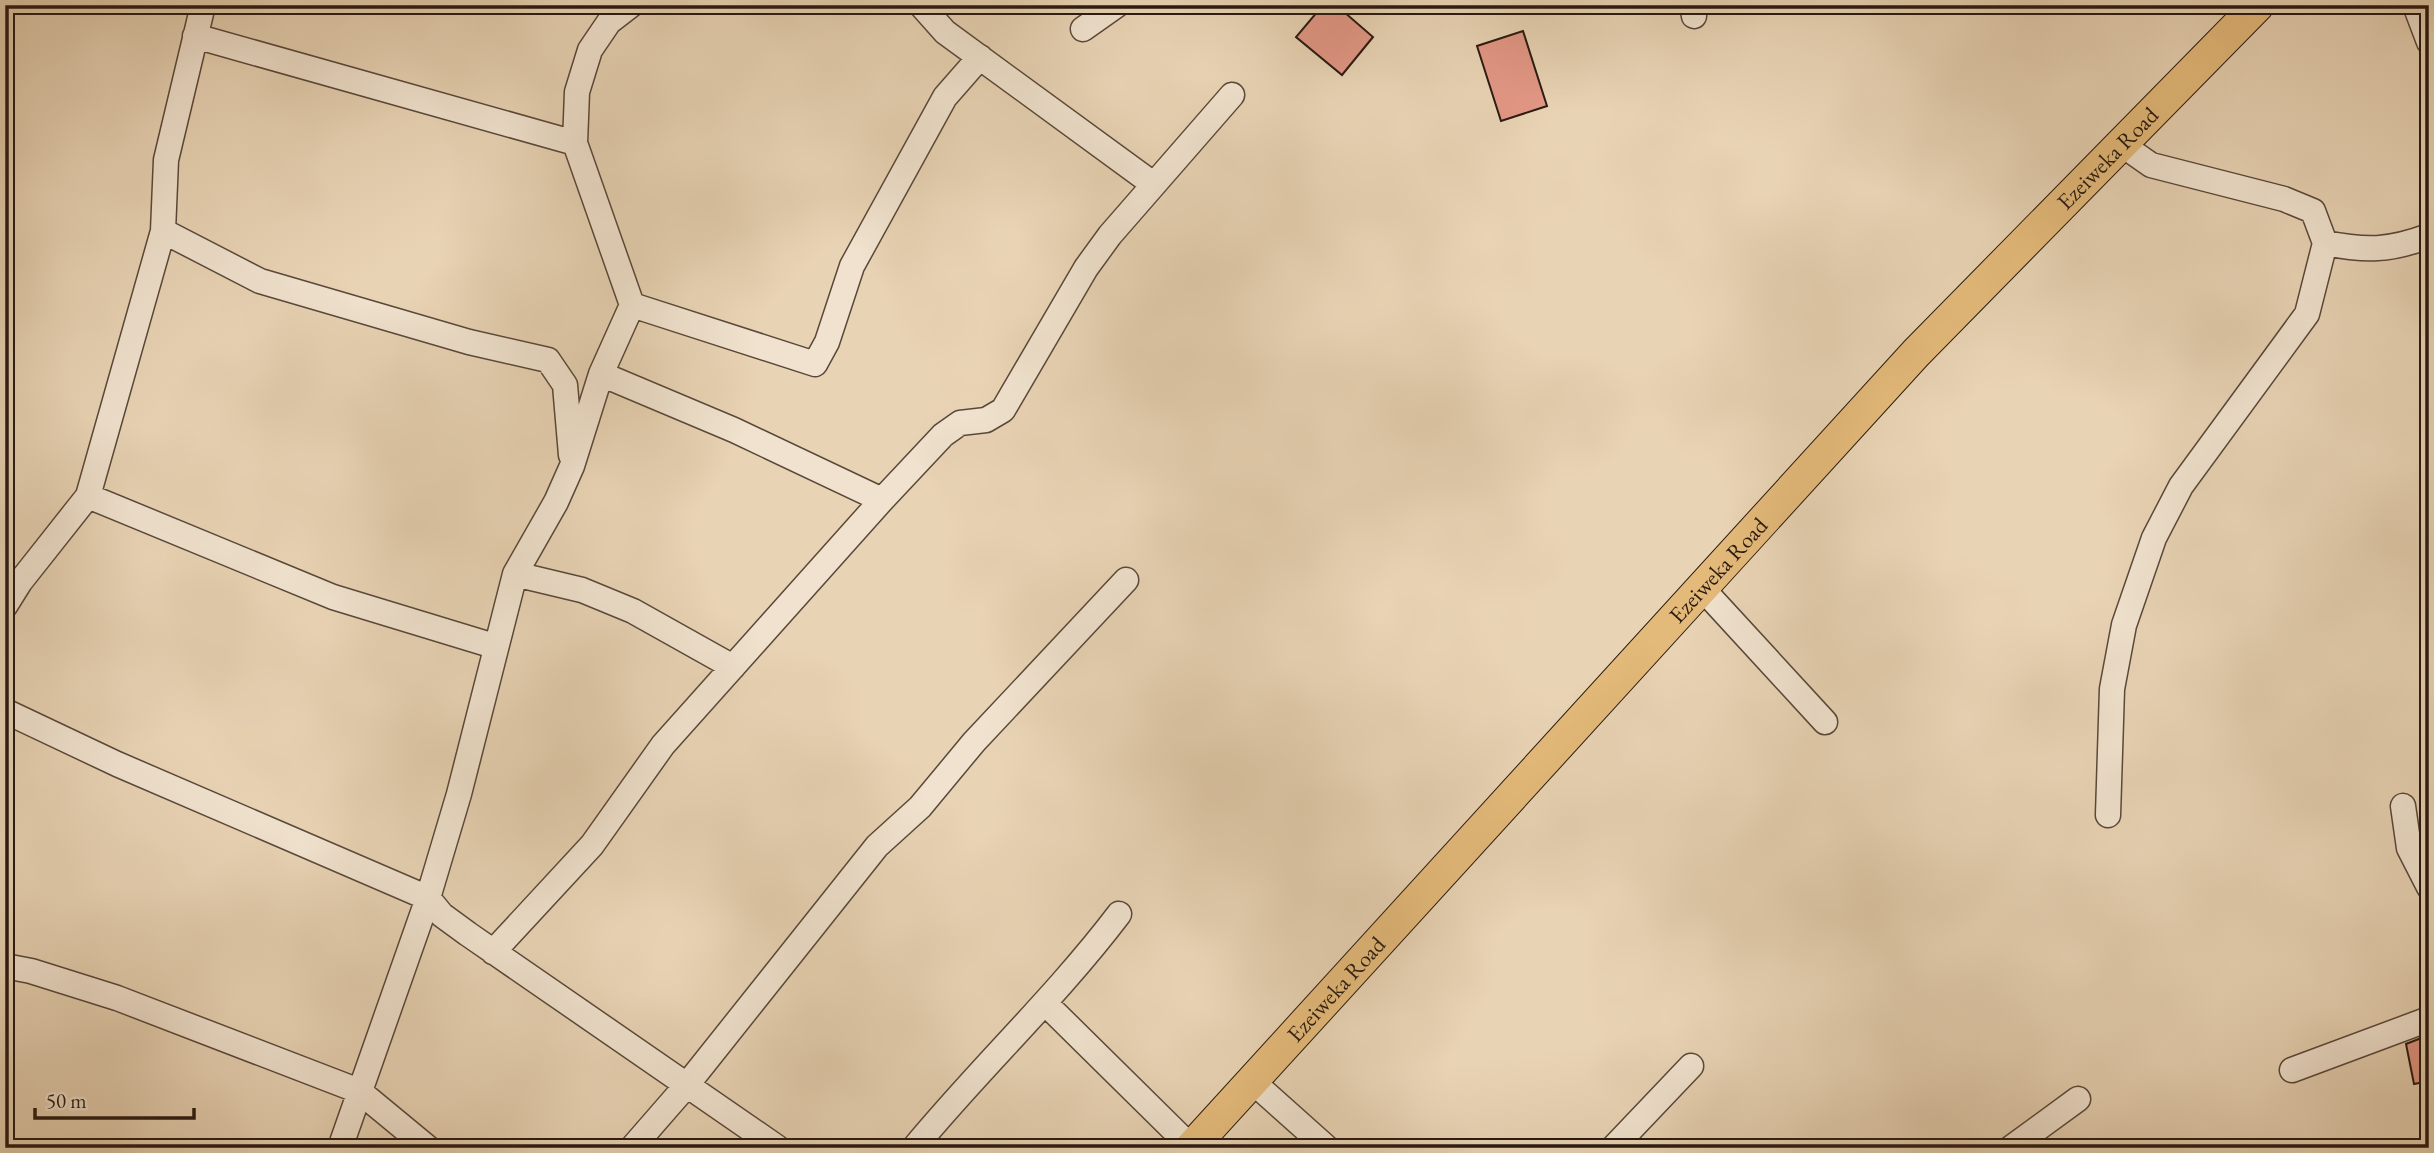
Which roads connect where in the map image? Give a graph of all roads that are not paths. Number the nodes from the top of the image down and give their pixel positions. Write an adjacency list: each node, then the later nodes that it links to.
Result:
1 (203, 5): 8 (street)
2 (631, 5): 12 (street)
3 (921, 5): 10 (street)
4 (1118, 5): 7 (street)
5 (2258, 5): 13 (main road, Ezeiweka Road)
6 (2415, 5): 9 (street)
7 (1083, 29)
8 (195, 36): 12 (street); 15 (street)
9 (2429, 42)
10 (980, 57): 14 (street); 18 (street)
11 (1232, 95): 14 (street)
12 (575, 143): 18 (street)
13 (2121, 144): 17 (street); 25 (main road, Ezeiweka Road)
14 (1153, 184): 22 (street)
15 (163, 230): 20 (street); 21 (street)
16 (2429, 236): 17 (street)
17 (2325, 243): 32 (street)
18 (632, 305): 19 (street)
19 (601, 374): 20 (street); 22 (street)
20 (572, 467): 23 (street)
21 (88, 496): 26 (street); 27 (street)
22 (882, 499): 28 (street)
23 (515, 574): 27 (street); 28 (street)
24 (1126, 580): 43 (street)
25 (1700, 586): 30 (street); 42 (main road, Ezeiweka Road)
26 (5, 606)
27 (494, 646): 34 (street)
28 (733, 667): 36 (street)
29 (5, 711): 34 (street)
30 (1825, 723)
31 (2403, 806): 33 (street)
32 (2108, 815)
33 (2429, 887)
34 (428, 898): 36 (street); 44 (street)
35 (1119, 914): 38 (street)
36 (493, 952): 43 (street)
37 (5, 966): 44 (street)
38 (1045, 1003): 50 (street); 51 (street)
39 (2429, 1019): 41 (street)
40 (1691, 1066): 53 (street)
41 (2292, 1070)
42 (1253, 1082): 51 (main road, Ezeiweka Road); 52 (street)
43 (686, 1086): 48 (street); 49 (street)
44 (359, 1091): 46 (street); 47 (street)
45 (2078, 1099): 54 (street)
46 (340, 1148)
47 (428, 1148)
48 (632, 1148)
49 (778, 1148)
50 (914, 1148)
51 (1191, 1148)
52 (1328, 1148)
53 (1613, 1148)
54 (2011, 1148)

